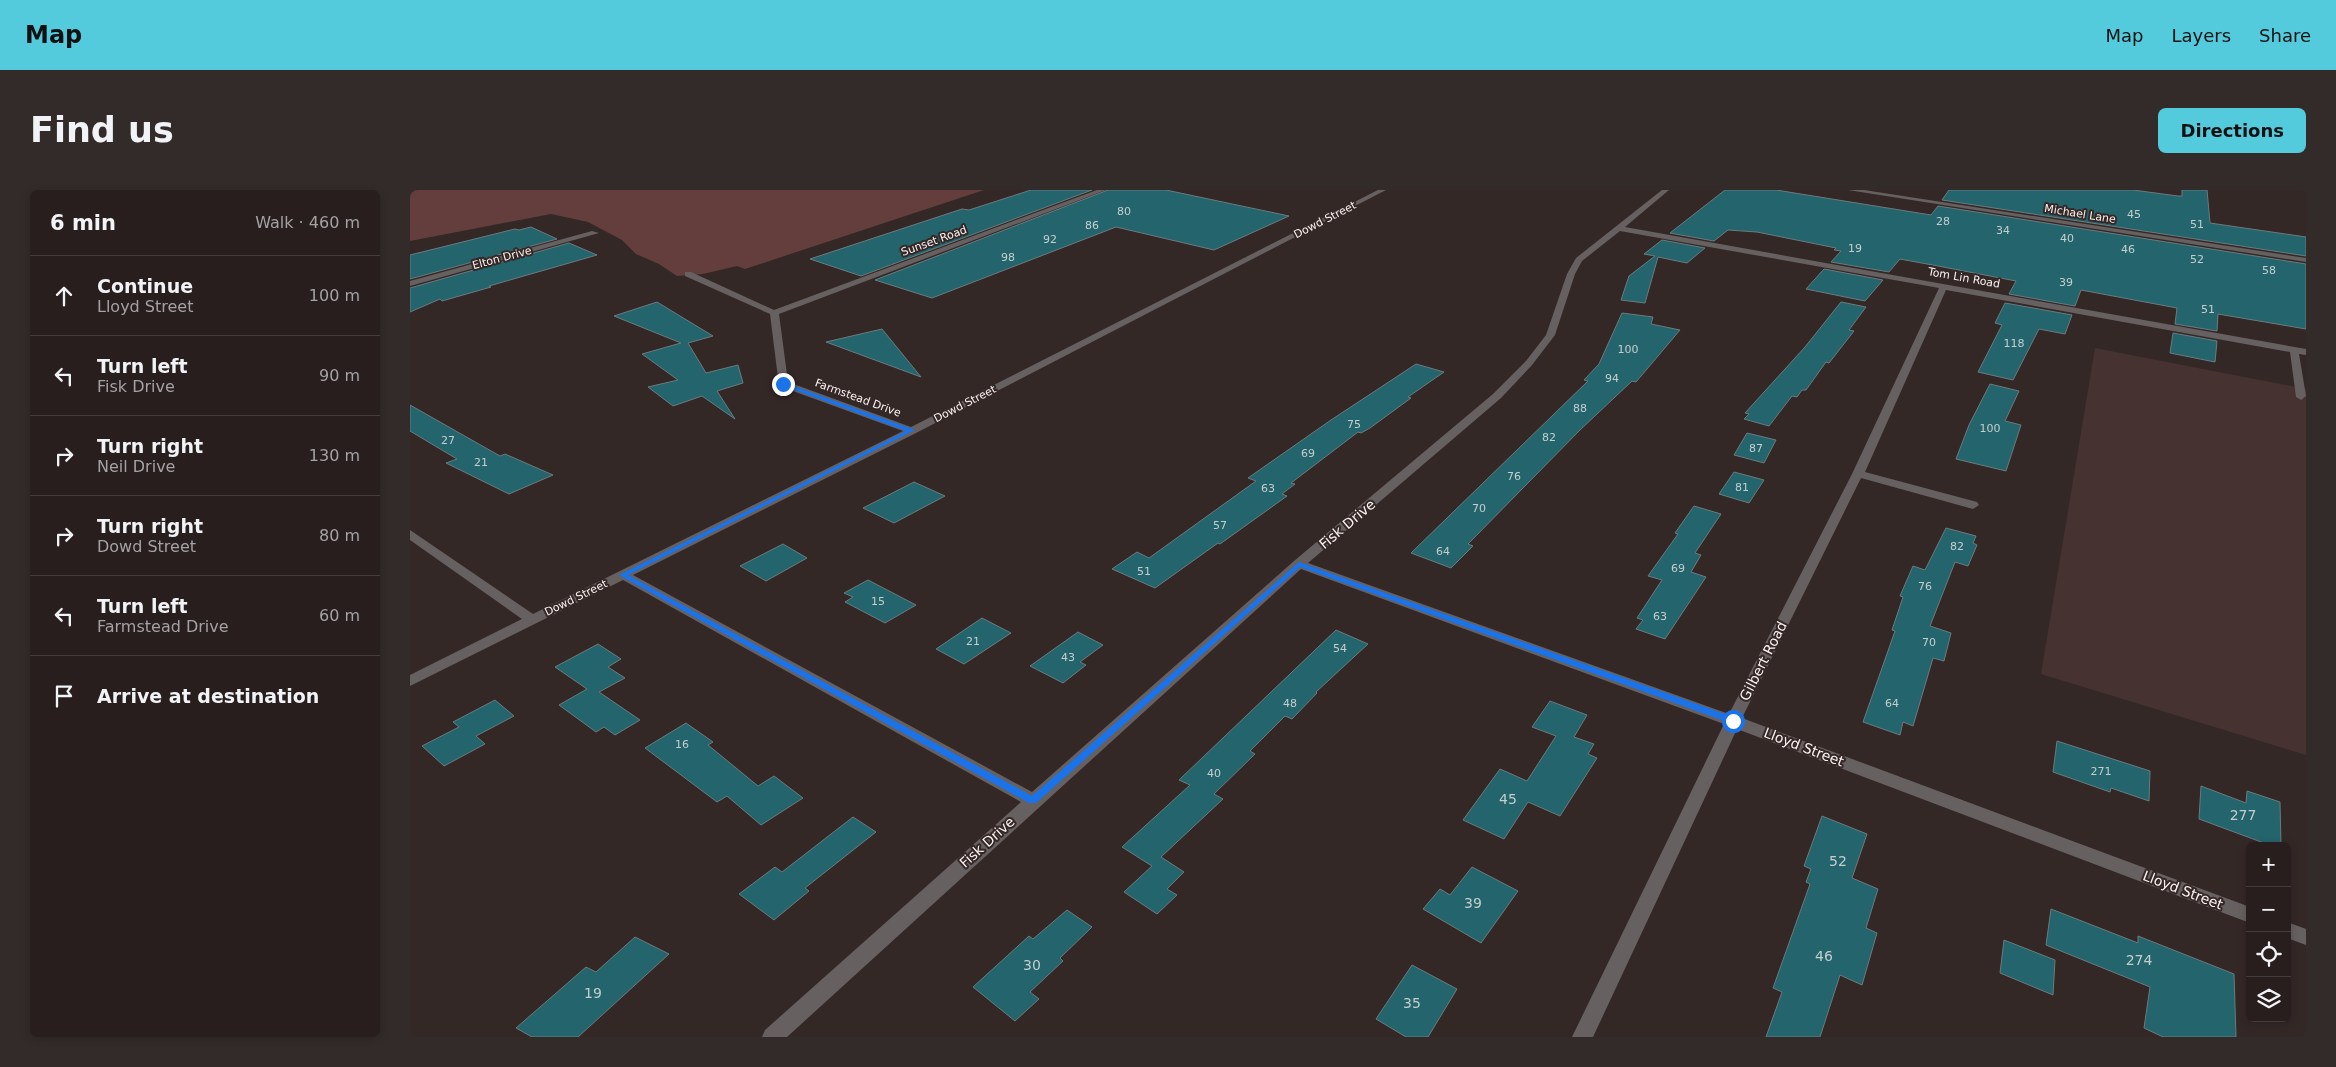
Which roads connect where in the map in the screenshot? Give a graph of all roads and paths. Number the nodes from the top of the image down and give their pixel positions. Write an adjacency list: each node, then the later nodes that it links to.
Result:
1 (1103, 190): 11 (street, Sunset Road)
2 (1383, 190): 15 (street, Dowd Street)
3 (1666, 190): 5 (street, Fisk Drive)
4 (1851, 190): 7 (street, Michael Lane)
5 (1618, 228): 10 (street, Tom Lin Road); 19 (street, Fisk Drive)
6 (595, 233): 9 (street, Elton Drive)
7 (2306, 260)
8 (688, 274): 11 (street)
9 (410, 284)
10 (1944, 286): 12 (street, Tom Lin Road); 16 (street, Gilbert Road)
11 (774, 313): 15 (street, Farmstead Drive)
12 (2294, 349): 13 (street, Tom Lin Road); 14 (street)
13 (2306, 352)
14 (2301, 397)
15 (912, 430): 20 (street, Dowd Street)
16 (1858, 474): 17 (street); 23 (street, Gilbert Road)
17 (1973, 505)
18 (410, 534): 21 (street)
19 (1299, 564): 23 (street, Lloyd Street); 24 (street, Fisk Drive)
20 (623, 575): 21 (street, Dowd Street); 24 (street)
21 (532, 620): 22 (street, Dowd Street)
22 (410, 681)
23 (1733, 721): 25 (street, Lloyd Street); 29 (street, Gilbert Road)
24 (1033, 801): 28 (street, Fisk Drive)
25 (2246, 914)
26 (2291, 931): 27 (street)
27 (2306, 937)
28 (772, 1037)
29 (1582, 1037)

